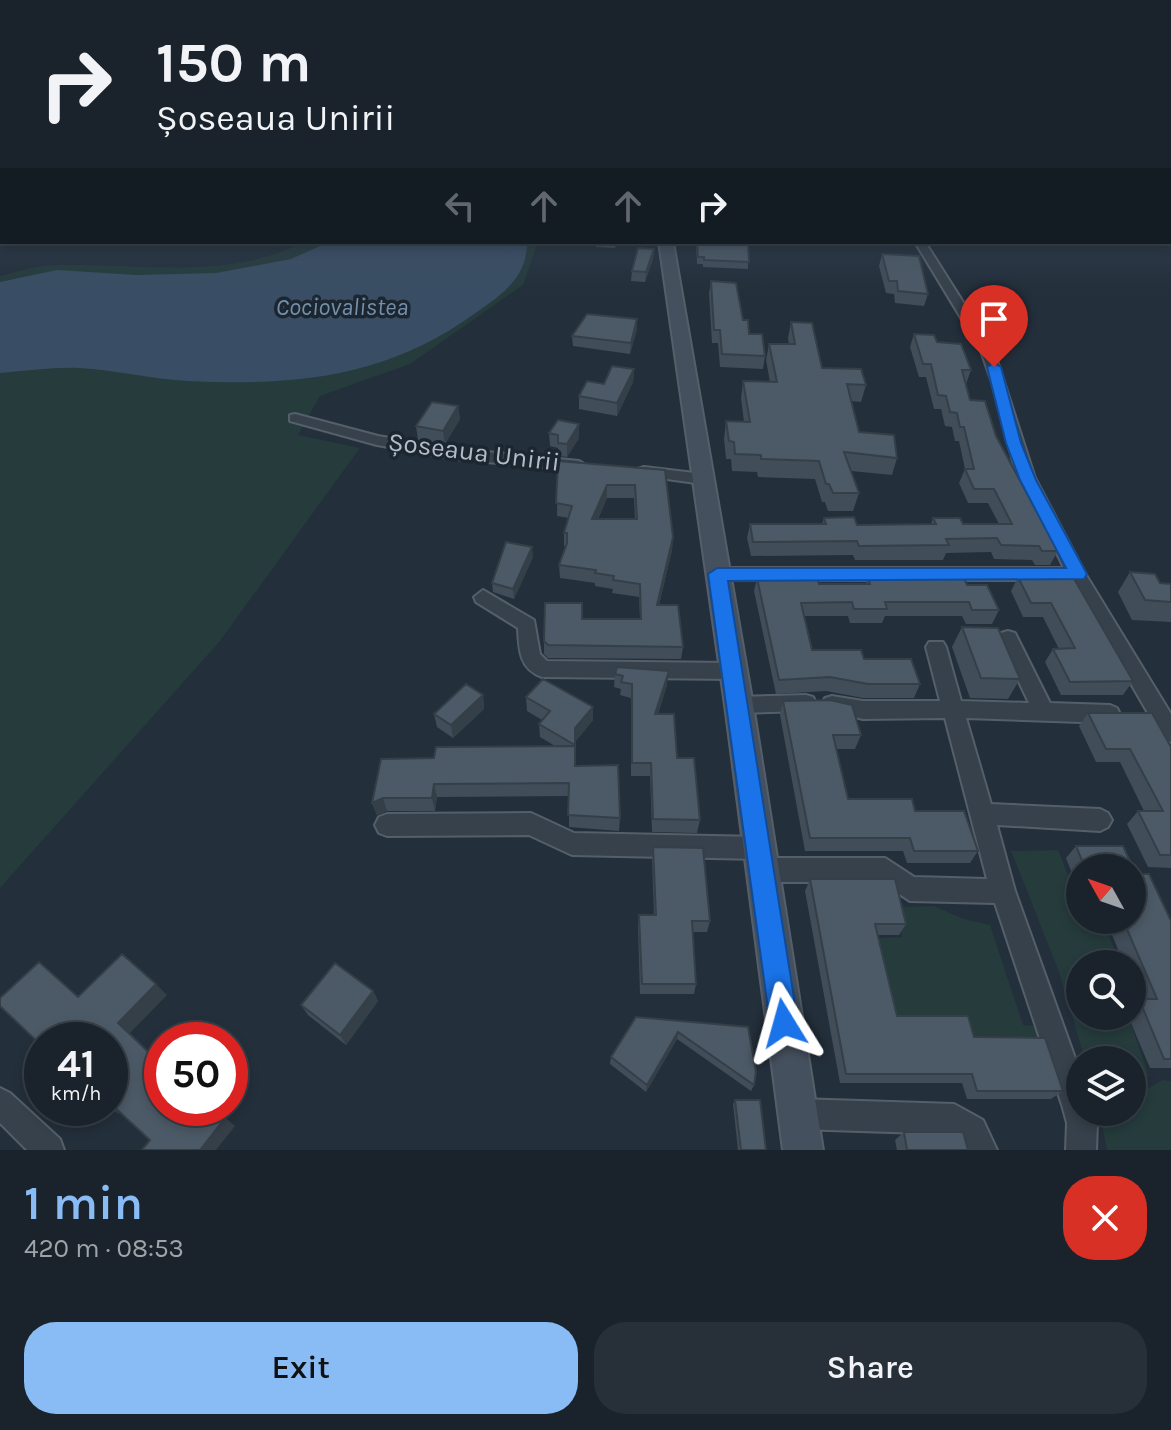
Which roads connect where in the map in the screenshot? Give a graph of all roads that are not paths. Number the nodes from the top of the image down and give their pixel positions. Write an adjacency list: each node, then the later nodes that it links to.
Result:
1 (666, 244): 6 (main road)
2 (921, 244): 8 (street)
3 (295, 418): 4 (street, Șoseaua Unirii)
4 (599, 467)
5 (628, 470): 6 (street)
6 (703, 479): 7 (main road)
7 (717, 574): 8 (street); 12 (main road)
8 (1078, 574): 16 (street)
9 (483, 597): 12 (street)
10 (1008, 638): 15 (street)
11 (936, 647): 14 (street)
12 (733, 671): 13 (main road)
13 (739, 705): 14 (street); 20 (main road)
14 (955, 709): 15 (street); 17 (street)
15 (1044, 713): 16 (street)
16 (1166, 724)
17 (983, 814): 18 (street); 21 (street)
18 (1100, 820)
19 (387, 825): 20 (street)
20 (760, 859): 21 (street); 23 (main road)
21 (1003, 891): 27 (street)
22 (0, 1103): 24 (street)
23 (798, 1114): 25 (main road); 26 (street)
24 (49, 1150)
25 (803, 1150)
26 (982, 1150)
27 (1081, 1150)

